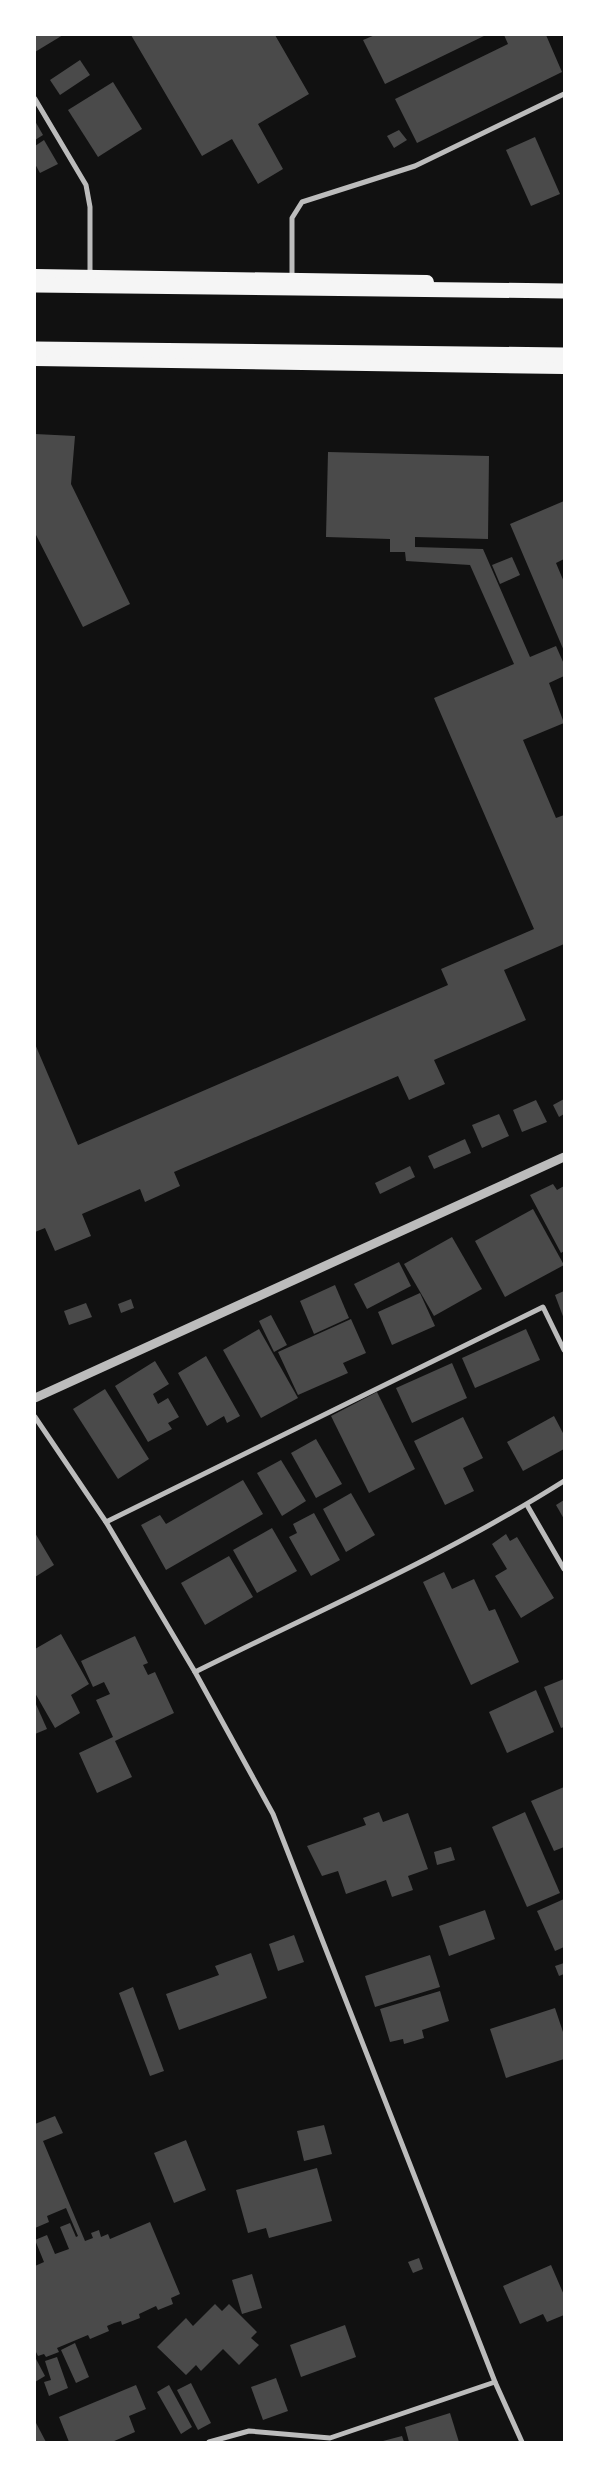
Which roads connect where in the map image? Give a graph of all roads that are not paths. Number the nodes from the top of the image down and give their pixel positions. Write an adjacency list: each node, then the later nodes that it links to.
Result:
1 (564, 94): 5 (street)
2 (35, 99): 4 (street)
3 (35, 276): 4 (highway)
4 (90, 276): 5 (highway)
5 (292, 280): 7 (highway)
6 (35, 285): 8 (highway)
7 (564, 285)
8 (564, 291)
9 (35, 348): 10 (highway)
10 (564, 355)
11 (35, 359): 12 (highway)
12 (564, 367)
13 (564, 1157): 15 (street)
14 (564, 1350): 19 (street)
15 (35, 1398)
16 (35, 1418): 19 (street)
17 (564, 1482): 18 (street)
18 (527, 1505): 20 (street); 21 (street)
19 (106, 1522): 21 (street)
20 (564, 1568)
21 (195, 1672): 22 (street)
22 (495, 2382): 23 (street); 24 (street)
23 (209, 2442)
24 (522, 2442)

